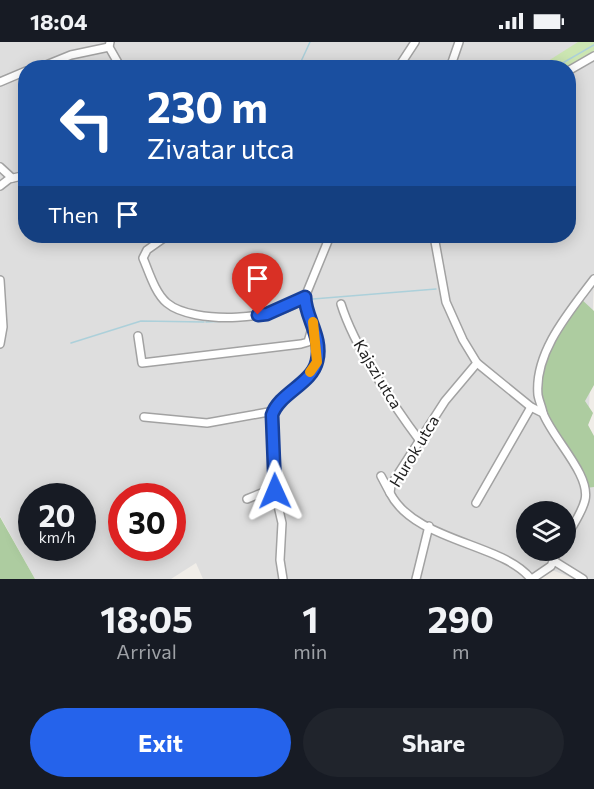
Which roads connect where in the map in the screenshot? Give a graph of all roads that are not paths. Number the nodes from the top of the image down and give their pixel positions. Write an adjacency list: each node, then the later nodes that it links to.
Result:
1 (414, 42): 7 (street)
2 (459, 42): 8 (street)
3 (110, 44): 5 (street); 6 (street)
4 (594, 56): 9 (street)
5 (58, 60)
6 (117, 60)
7 (403, 60)
8 (453, 60)
9 (576, 66)
10 (18, 74): 11 (street)
11 (0, 82)
12 (0, 167): 14 (street)
13 (18, 177): 14 (street)
14 (12, 178): 15 (street)
15 (0, 186)
16 (157, 243): 21 (street)
17 (327, 243): 21 (street)
18 (437, 243): 26 (street)
19 (594, 279): 29 (street)
20 (0, 280): 25 (street)
21 (305, 297): 23 (street)
22 (341, 304): 31 (street, Kajszi utca)
23 (314, 322): 24 (street); 28 (street)
24 (138, 336)
25 (0, 344)
26 (477, 363): 27 (street); 31 (street, Hurok utca)
27 (531, 407): 29 (street); 36 (street)
28 (274, 411): 30 (street); 33 (street)
29 (543, 413): 37 (street)
30 (144, 417)
31 (420, 441): 34 (street, Hurok utca)
32 (381, 476): 34 (street)
33 (274, 488): 35 (street); 40 (street)
34 (390, 493): 38 (street, Hurok utca)
35 (247, 499)
36 (476, 503)
37 (576, 519)
38 (429, 526): 41 (street); 42 (street, Hurok utca)
39 (554, 561): 42 (street); 43 (street)
40 (282, 579)
41 (416, 579)
42 (531, 579)
43 (583, 579)

